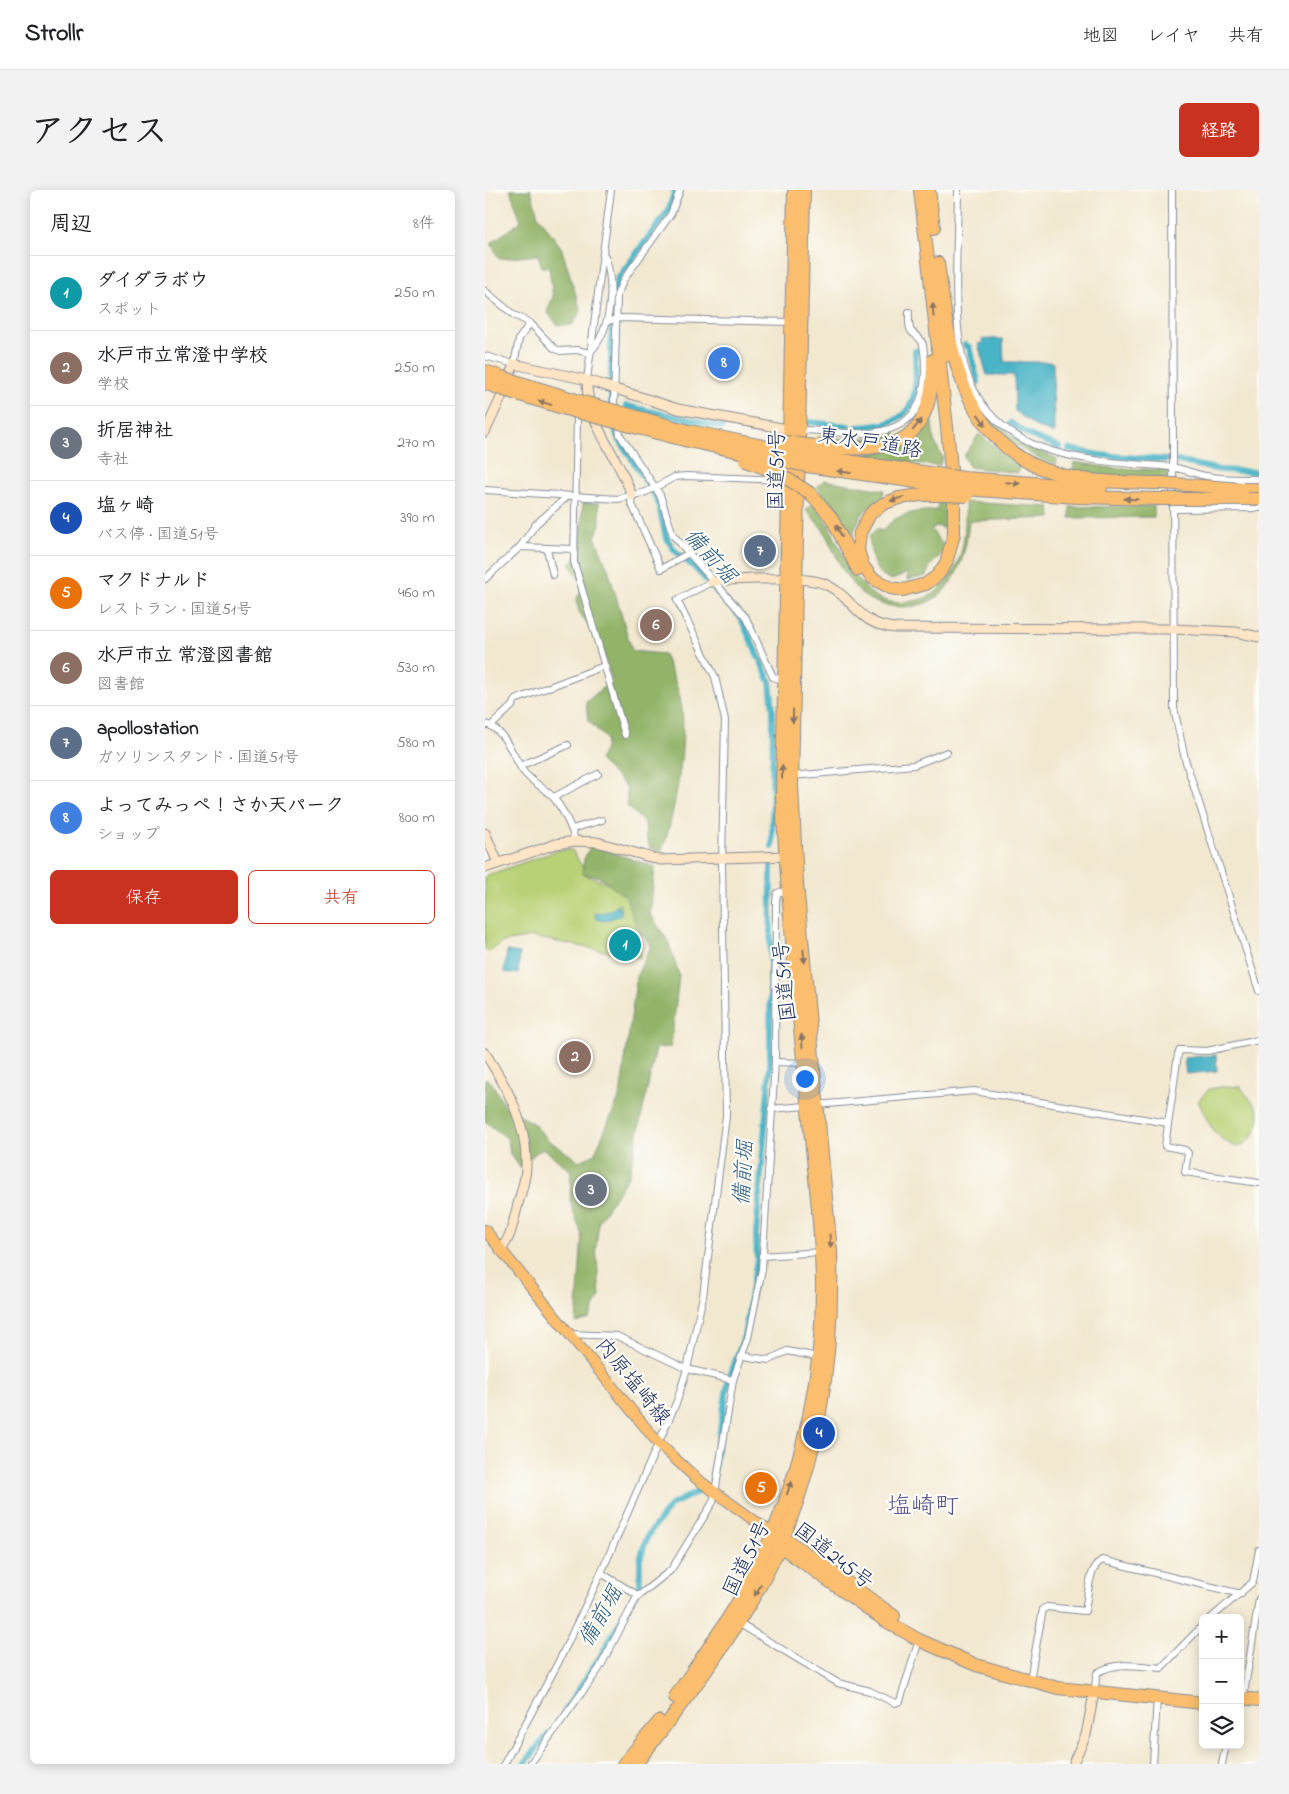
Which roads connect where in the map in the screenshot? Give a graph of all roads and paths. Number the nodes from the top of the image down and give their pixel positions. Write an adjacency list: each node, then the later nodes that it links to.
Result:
1 (605, 190): 9 (street)
2 (680, 190): 13 (street)
3 (794, 190): 14 (highway, 国道51号)
4 (804, 190): 28 (highway, 国道51号)
5 (920, 190): 17 (highway, one-way to 5)
6 (929, 190): 16 (highway)
7 (958, 190): 31 (street)
8 (1172, 190): 31 (street)
9 (610, 193): 10 (street)
10 (604, 252): 13 (street); 18 (street)
11 (485, 291): 15 (street)
12 (909, 312): 28 (street)
13 (613, 320): 14 (street); 18 (street); 25 (street)
14 (793, 322): 28 (highway, 国道51号)
15 (530, 324): 18 (street); 20 (street)
16 (947, 327): 27 (highway, one-way to 27, bridge); 39 (highway, one-way to 39)
17 (935, 342): 30 (highway, one-way to 17); 34 (highway, one-way to 17)
18 (589, 353): 22 (street)
19 (485, 356): 20 (street)
20 (514, 364): 22 (street); 29 (street)
21 (485, 371): 23 (highway, 東水戸道路)
22 (587, 380): 25 (street); 42 (street)
23 (500, 382): 24 (highway, 東水戸道路); 26 (highway, 東水戸道路, bridge)
24 (485, 383)
25 (612, 389): 28 (street); 36 (street)
26 (575, 410): 27 (highway, 東水戸道路, bridge); 30 (highway, 東水戸道路, bridge); 41 (street)
27 (610, 421): 30 (highway, 東水戸道路, bridge)
28 (794, 430): 33 (highway, 国道51号); 52 (highway, 国道51号)
29 (485, 432)
30 (807, 455): 34 (highway, 東水戸道路)
31 (1172, 467): 32 (street); 45 (street)
32 (1259, 479)
33 (787, 480): 36 (street); 52 (highway, 国道51号)
34 (944, 485): 35 (highway, 東水戸道路, bridge); 35 (highway, bridge)
35 (965, 488): 39 (highway, 東水戸道路, one-way to 39); 39 (highway, 東水戸道路, one-way to 35)
36 (655, 489): 42 (street); 49 (street)
37 (1259, 489): 39 (highway, bridge)
38 (485, 490): 40 (street)
39 (1160, 491): 43 (highway, 東水戸道路, bridge)
40 (568, 496): 41 (street); 46 (street)
41 (575, 496): 42 (street); 48 (street)
42 (632, 496): 49 (street)
43 (1259, 499)
44 (1259, 508): 45 (street)
45 (1173, 509): 54 (street)
46 (520, 547): 47 (street); 51 (street)
47 (547, 548): 48 (street); 50 (street)
48 (574, 549): 56 (street)
49 (683, 557): 53 (street)
50 (553, 575)
51 (485, 579)
52 (790, 580): 53 (street); 54 (street); 57 (highway, 国道51号); 64 (highway, 国道51号, one-way to 64)
53 (710, 583): 57 (street); 71 (street)
54 (1173, 629): 55 (street); 75 (street)
55 (1259, 637)
56 (604, 666): 58 (street); 59 (street)
57 (783, 680): 70 (highway, 国道51号, one-way to 57)
58 (488, 724): 62 (street)
59 (625, 735)
60 (568, 745): 62 (street)
61 (947, 752): 64 (street)
62 (520, 766): 65 (street)
63 (598, 774): 65 (street)
64 (792, 776): 70 (highway, 国道51号)
65 (553, 797): 67 (street)
66 (602, 820): 67 (street)
67 (571, 829): 69 (street)
68 (485, 833): 72 (street)
69 (575, 841): 71 (street); 72 (street)
70 (780, 856): 71 (street); 74 (highway, 国道51号); 80 (highway, 国道51号, one-way to 80)
71 (722, 858): 91 (street)
72 (498, 863): 73 (street)
73 (485, 868)
74 (787, 890): 78 (street); 79 (highway, 国道51号, one-way to 74)
75 (1259, 991)
76 (1259, 1040): 82 (street)
77 (485, 1053): 85 (street)
78 (775, 1062): 79 (street); 81 (street)
79 (804, 1064): 80 (highway, 国道51号)
80 (813, 1106): 81 (street); 82 (street); 86 (highway, 国道51号); 95 (highway, 国道51号, one-way to 95)
81 (771, 1110): 87 (street)
82 (1168, 1124): 83 (street)
83 (1259, 1183)
84 (485, 1230): 85 (main road, 内原塩崎線)
85 (500, 1250): 88 (main road, 内原塩崎線)
86 (821, 1252): 87 (street); 90 (highway, 国道51号)
87 (762, 1256): 89 (street)
88 (567, 1334): 91 (street); 93 (main road, 内原塩崎線)
89 (743, 1356): 90 (street); 92 (street)
90 (818, 1357): 95 (highway, 国道51号, one-way to 90)
91 (687, 1369): 92 (street); 93 (street)
92 (730, 1379): 94 (street)
93 (658, 1443): 94 (main road, 内原塩崎線); 97 (street)
94 (715, 1493): 95 (main road, 内原塩崎線); 100 (street)
95 (779, 1539): 103 (highway, 国道51号, one-way to 103); 105 (highway, 国道245号); 106 (highway, 国道245号); 116 (highway, 国道51号)
96 (1259, 1550): 98 (street)
97 (601, 1573): 100 (street); 119 (street)
98 (1257, 1577): 99 (street)
99 (1241, 1594): 102 (street); 106 (street)
100 (639, 1596): 120 (street)
101 (1259, 1599): 107 (street)
102 (1216, 1614)
103 (738, 1623): 105 (street); 116 (highway, 国道51号)
104 (1199, 1629): 108 (street)
105 (919, 1640): 108 (highway, 国道245号)
106 (1031, 1674): 108 (highway, 国道245号)
107 (1244, 1684)
108 (1094, 1689): 109 (highway, 国道245号); 110 (highway, 国道245号); 118 (street)
109 (1199, 1695)
110 (1157, 1698): 114 (highway, 国道245号); 125 (street)
111 (1259, 1700): 112 (highway)
112 (1244, 1701)
113 (1244, 1702): 115 (highway)
114 (1199, 1703)
115 (1259, 1708)
116 (662, 1724): 121 (main road); 122 (highway); 123 (highway); 124 (main road)
117 (1225, 1749): 126 (street)
118 (1073, 1762)
119 (504, 1764)
120 (530, 1764)
121 (622, 1764)
122 (627, 1764)
123 (637, 1764)
124 (641, 1764)
125 (1153, 1764)
126 (1222, 1764)

